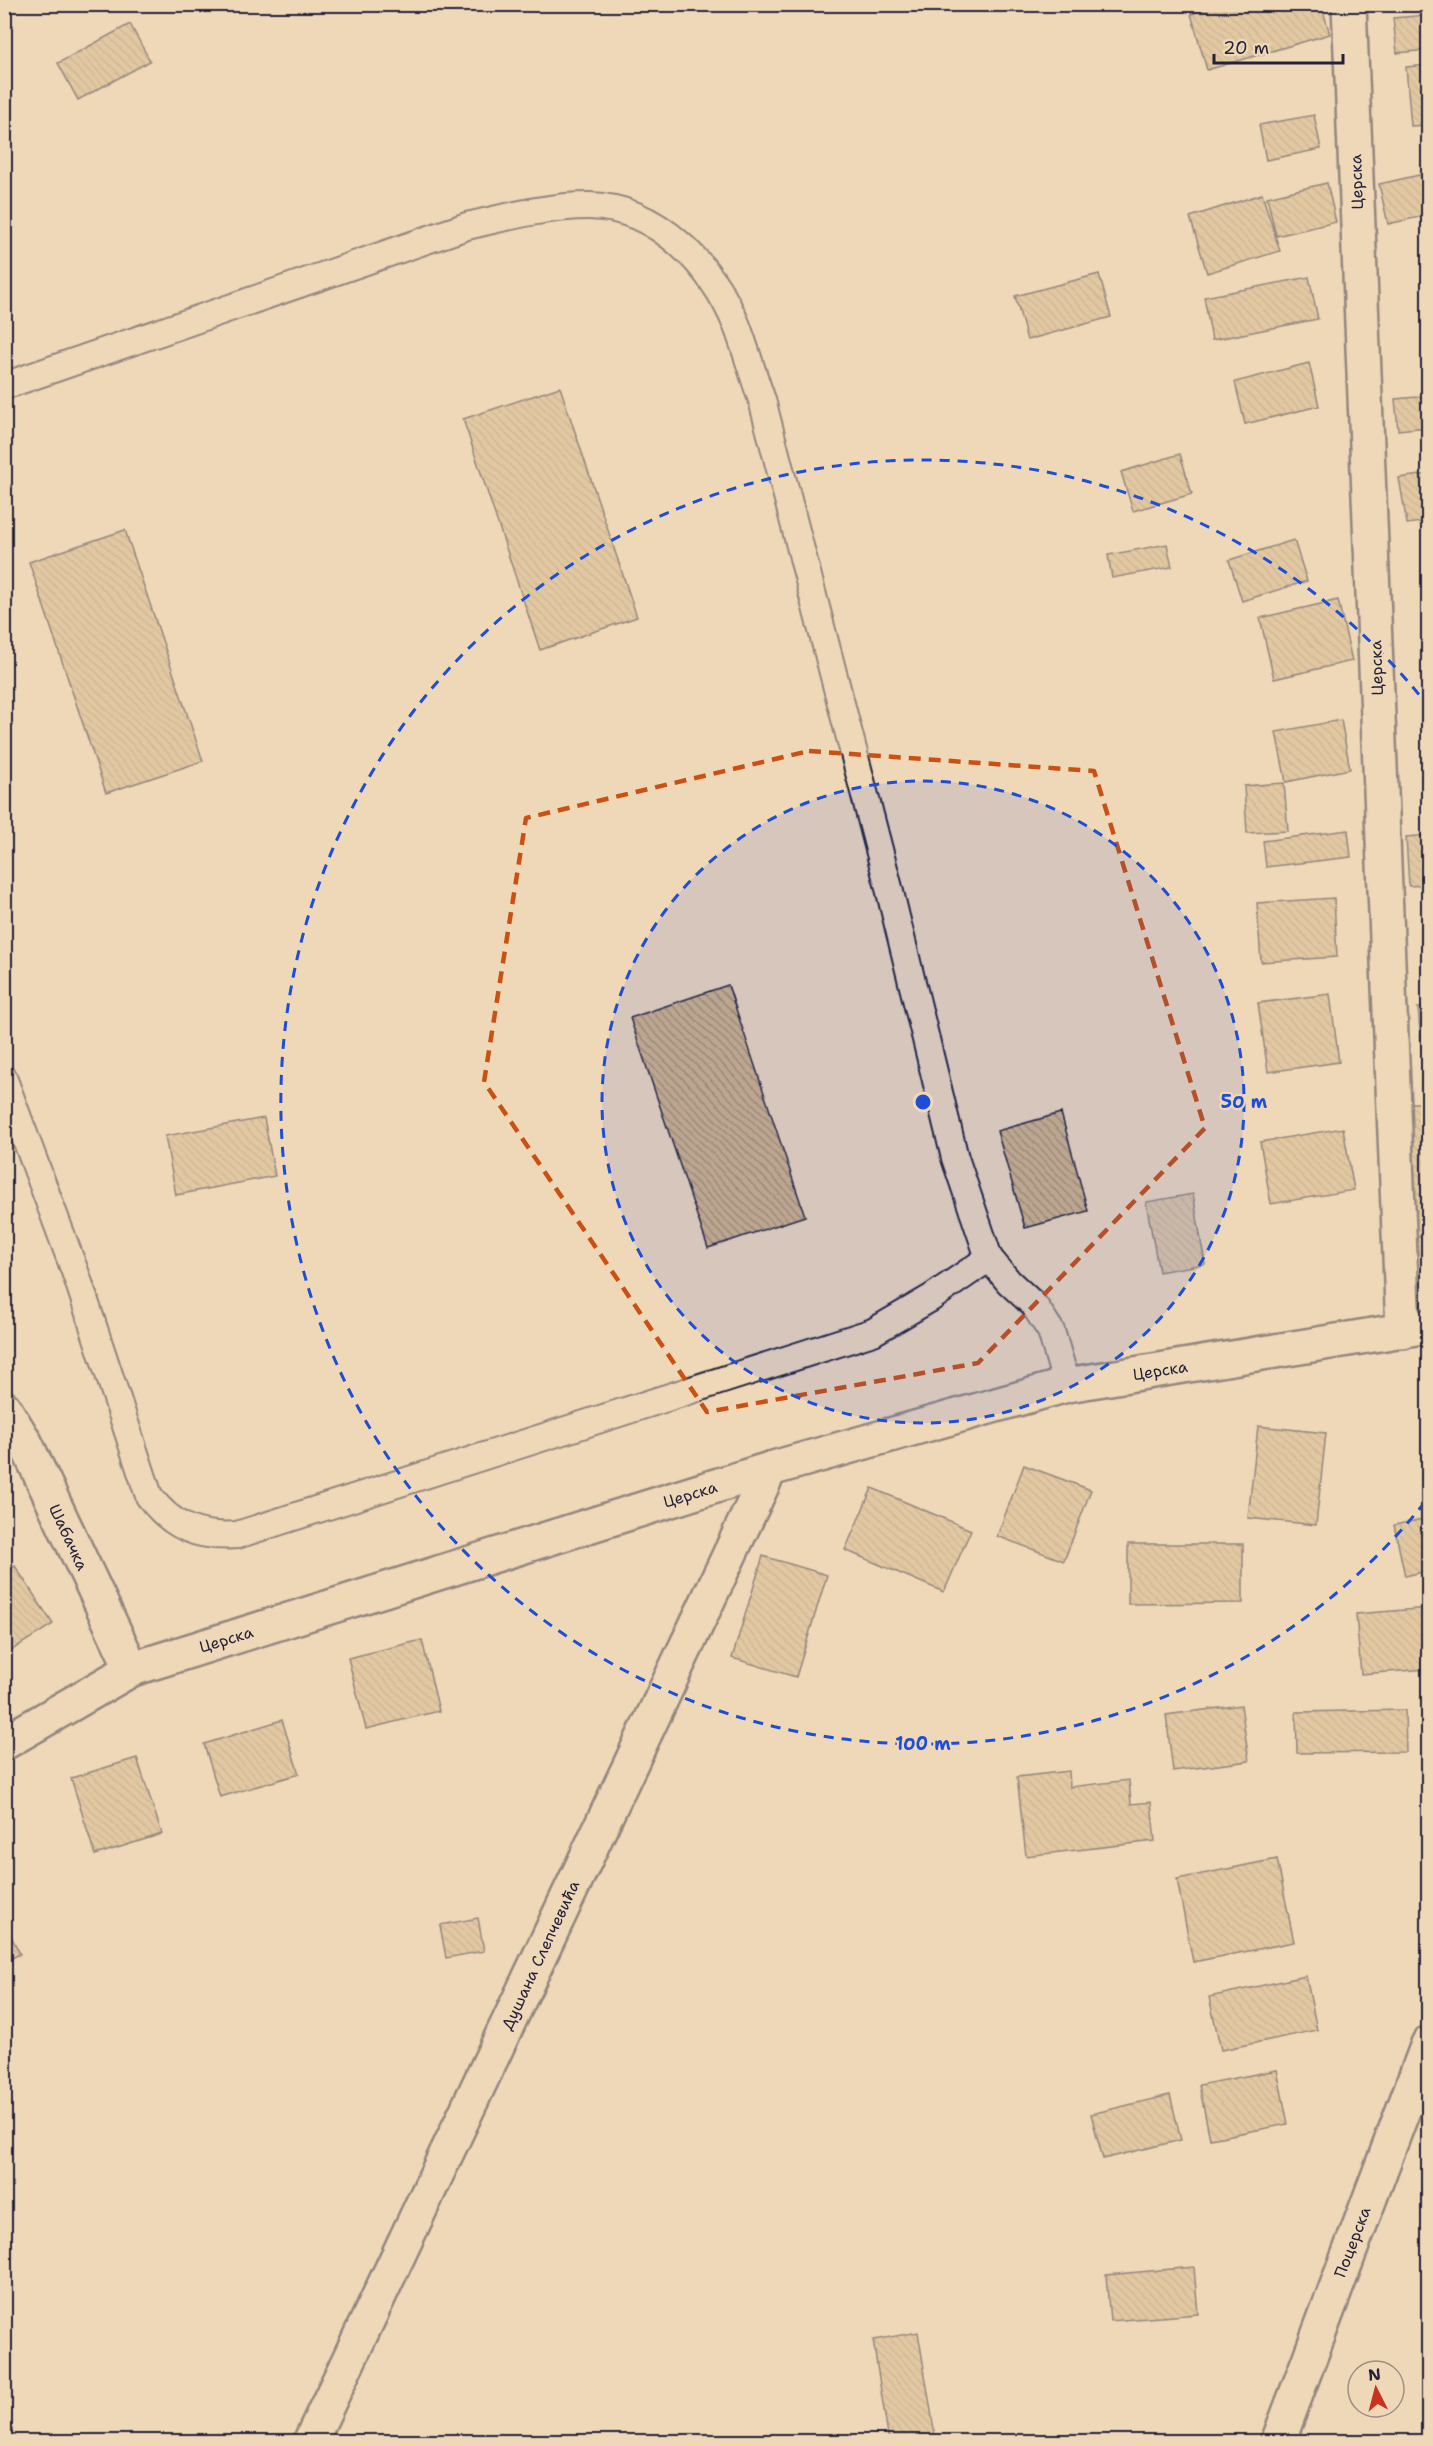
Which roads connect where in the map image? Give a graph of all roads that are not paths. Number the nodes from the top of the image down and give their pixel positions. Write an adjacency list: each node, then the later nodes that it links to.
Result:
1 (1349, 4): 5 (street, Церска)
2 (4, 386): 4 (lane)
3 (4, 1080): 4 (lane)
4 (989, 1258): 6 (lane)
5 (1416, 1329): 6 (street, Церска)
6 (1067, 1385): 8 (street, Церска)
7 (4, 1407): 9 (street, Шабачка)
8 (770, 1469): 9 (street, Церска); 12 (street, Душана Слепчевића)
9 (132, 1668): 10 (street, Церска)
10 (4, 1743)
11 (1428, 2044): 13 (street, Поцерска)
12 (310, 2442)
13 (1278, 2442)

